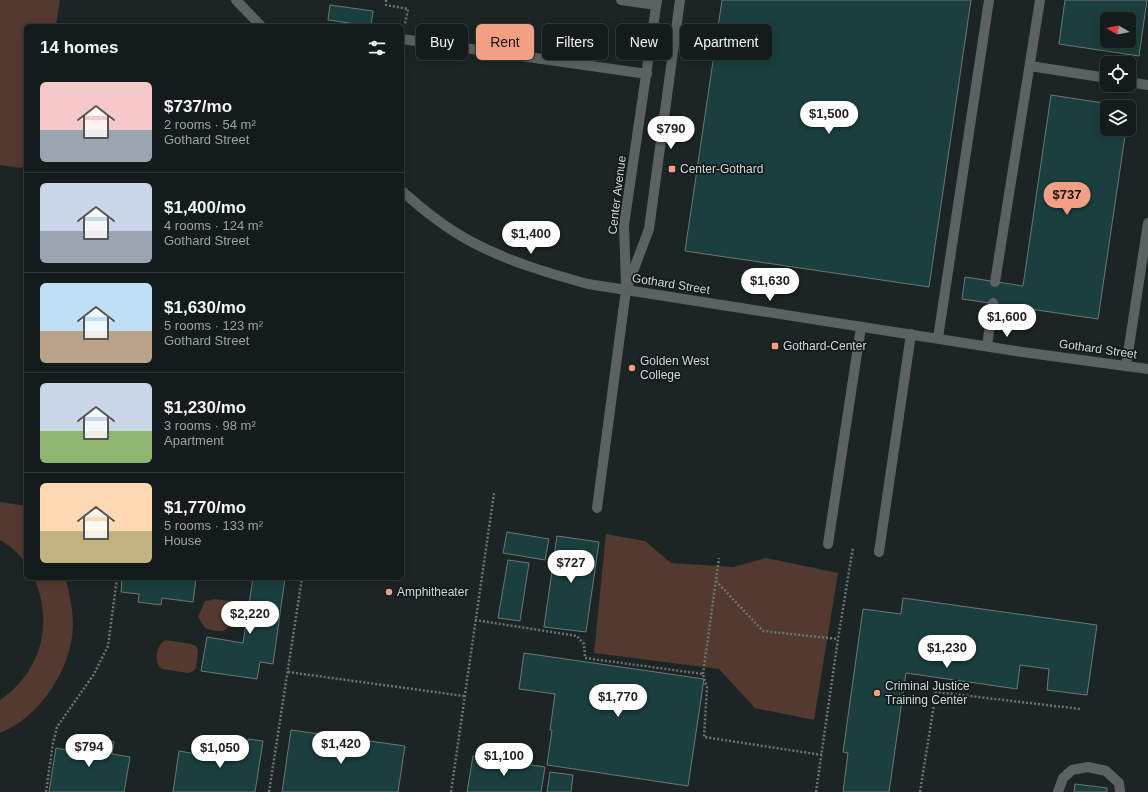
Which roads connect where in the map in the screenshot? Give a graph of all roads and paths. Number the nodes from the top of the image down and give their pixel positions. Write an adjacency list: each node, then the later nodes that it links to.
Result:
1 (236, 0): 8 (street)
2 (386, 0): 9 (path)
3 (621, 0): 7 (street)
4 (680, 0): 19 (street)
5 (989, 0): 23 (street)
6 (1040, 0): 11 (street)
7 (656, 2): 12 (street, Center Avenue)
8 (259, 24)
9 (404, 33)
10 (404, 39): 12 (street)
11 (1030, 66): 13 (street); 18 (street)
12 (647, 74): 19 (street, Center Avenue)
13 (1100, 77)
14 (1136, 83): 15 (street)
15 (1148, 85)
16 (404, 193): 19 (street, Gothard Street)
17 (1148, 223): 25 (street)
18 (995, 282)
19 (626, 290): 21 (street, Gothard Street); 28 (street)
20 (993, 303): 24 (street)
21 (861, 327): 22 (street, Gothard Street); 29 (street)
22 (911, 334): 23 (street, Gothard Street); 31 (street)
23 (938, 338): 24 (street, Gothard Street)
24 (988, 346): 25 (street, Gothard Street)
25 (1126, 366): 26 (street, Gothard Street)
26 (1148, 369)
27 (494, 493): 36 (path)
28 (597, 508)
29 (828, 544)
30 (853, 547): 37 (path)
31 (879, 552)
32 (719, 558): 35 (path)
33 (117, 580): 43 (path)
34 (302, 580): 38 (path)
35 (716, 580): 37 (path); 39 (path)
36 (475, 620): 39 (path); 40 (path)
37 (838, 639): 42 (path)
38 (288, 672): 40 (path); 44 (path)
39 (703, 674): 42 (path)
40 (464, 696): 45 (path)
41 (1080, 709): 47 (path)
42 (822, 755): 46 (path)
43 (46, 792)
44 (270, 792)
45 (451, 792)
46 (816, 792)
47 (920, 792)
48 (1058, 792): 49 (street)
49 (1120, 792)

